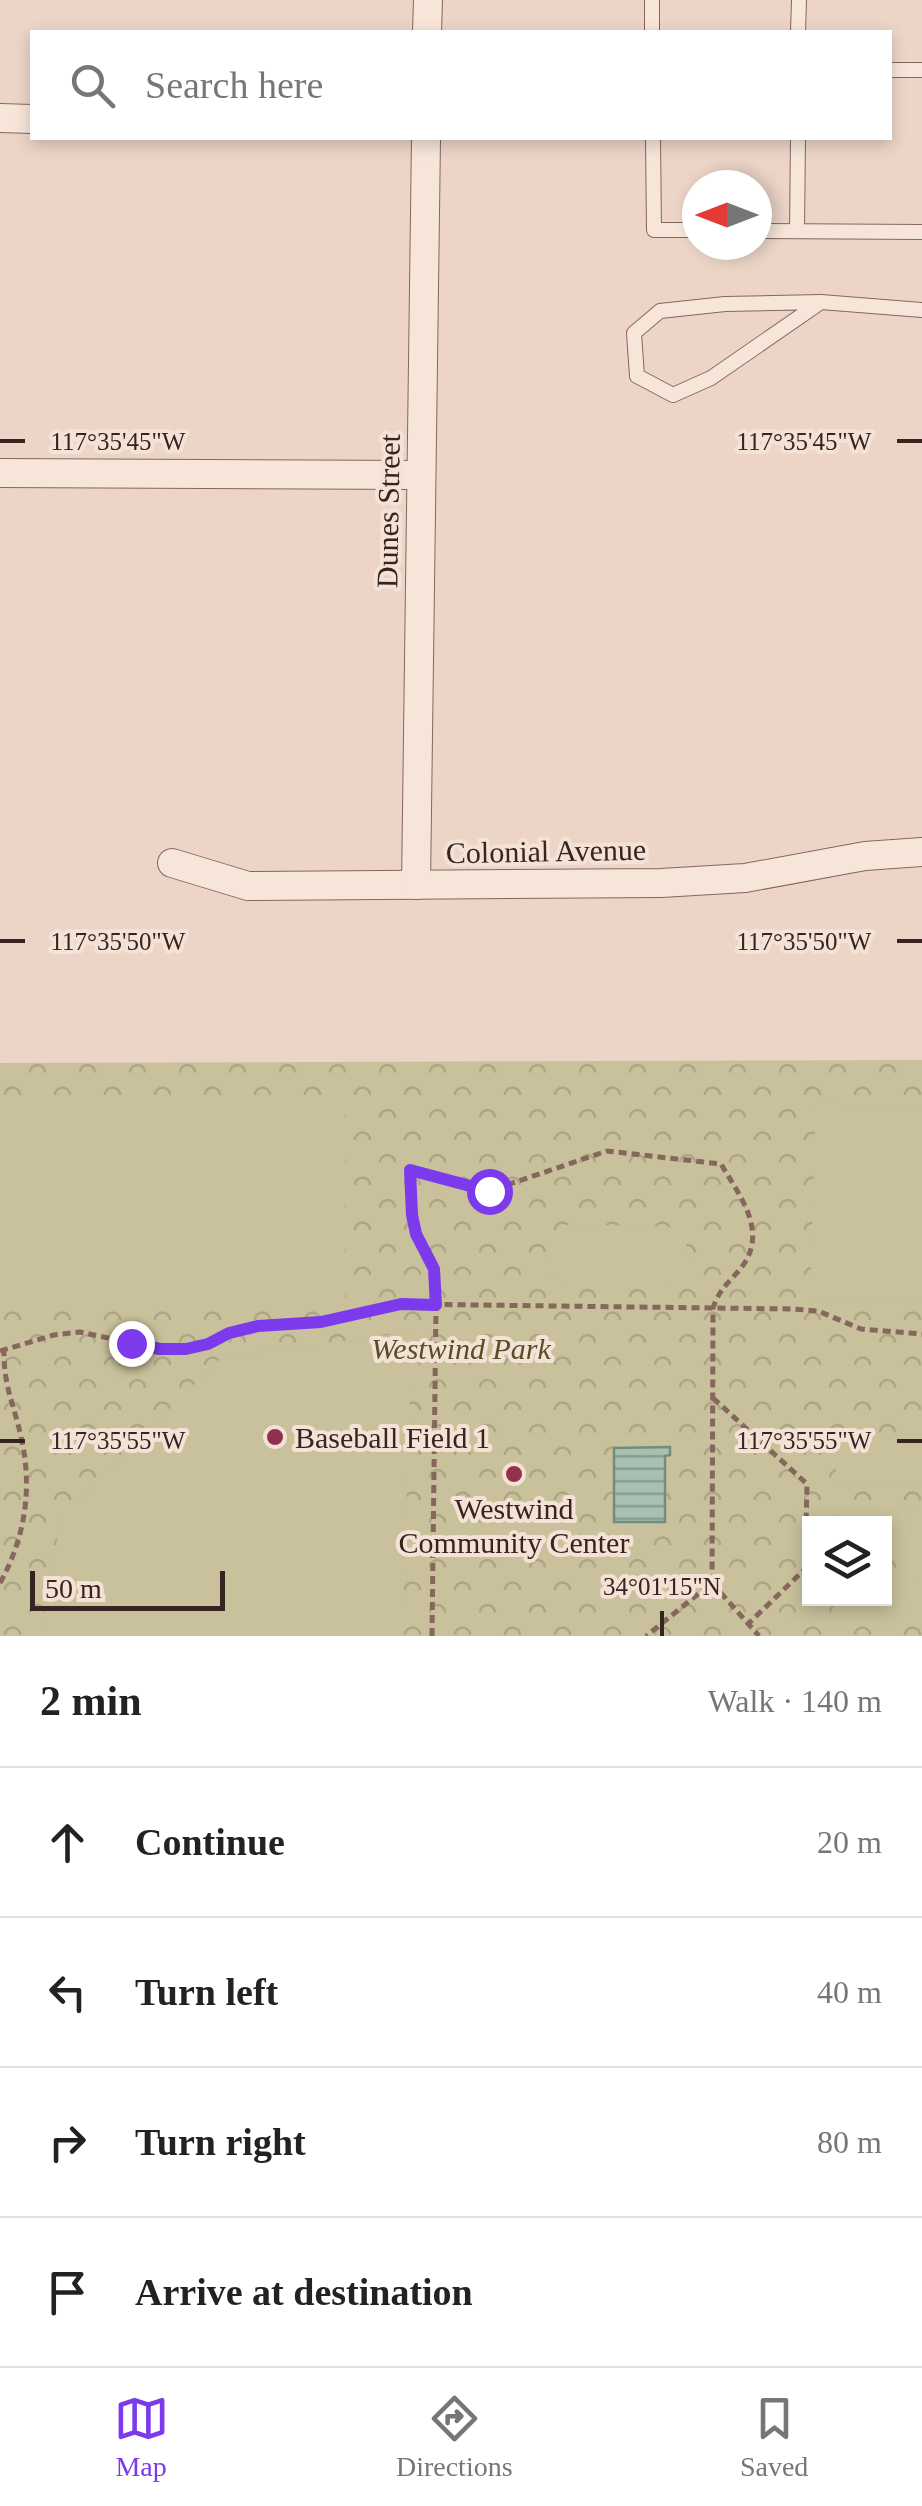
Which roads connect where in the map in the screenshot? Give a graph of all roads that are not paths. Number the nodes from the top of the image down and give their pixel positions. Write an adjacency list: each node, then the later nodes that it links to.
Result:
1 (428, 0): 4 (street)
2 (652, 0): 5 (lane)
3 (799, 0): 6 (lane)
4 (427, 30)
5 (652, 30)
6 (798, 30)
7 (892, 70): 8 (lane)
8 (922, 70)
9 (0, 118): 10 (street)
10 (30, 118)
11 (426, 140): 21 (street, Dunes Street)
12 (653, 140): 14 (lane)
13 (798, 140): 16 (lane)
14 (682, 230)
15 (772, 231): 16 (lane)
16 (797, 231): 17 (lane)
17 (922, 232)
18 (822, 302): 18 (lane); 19 (lane)
19 (922, 310)
20 (0, 474): 21 (street)
21 (421, 475): 24 (street, Dunes Street)
22 (922, 852): 24 (street, Colonial Avenue)
23 (172, 863): 24 (street, Colonial Avenue)
24 (416, 885)

